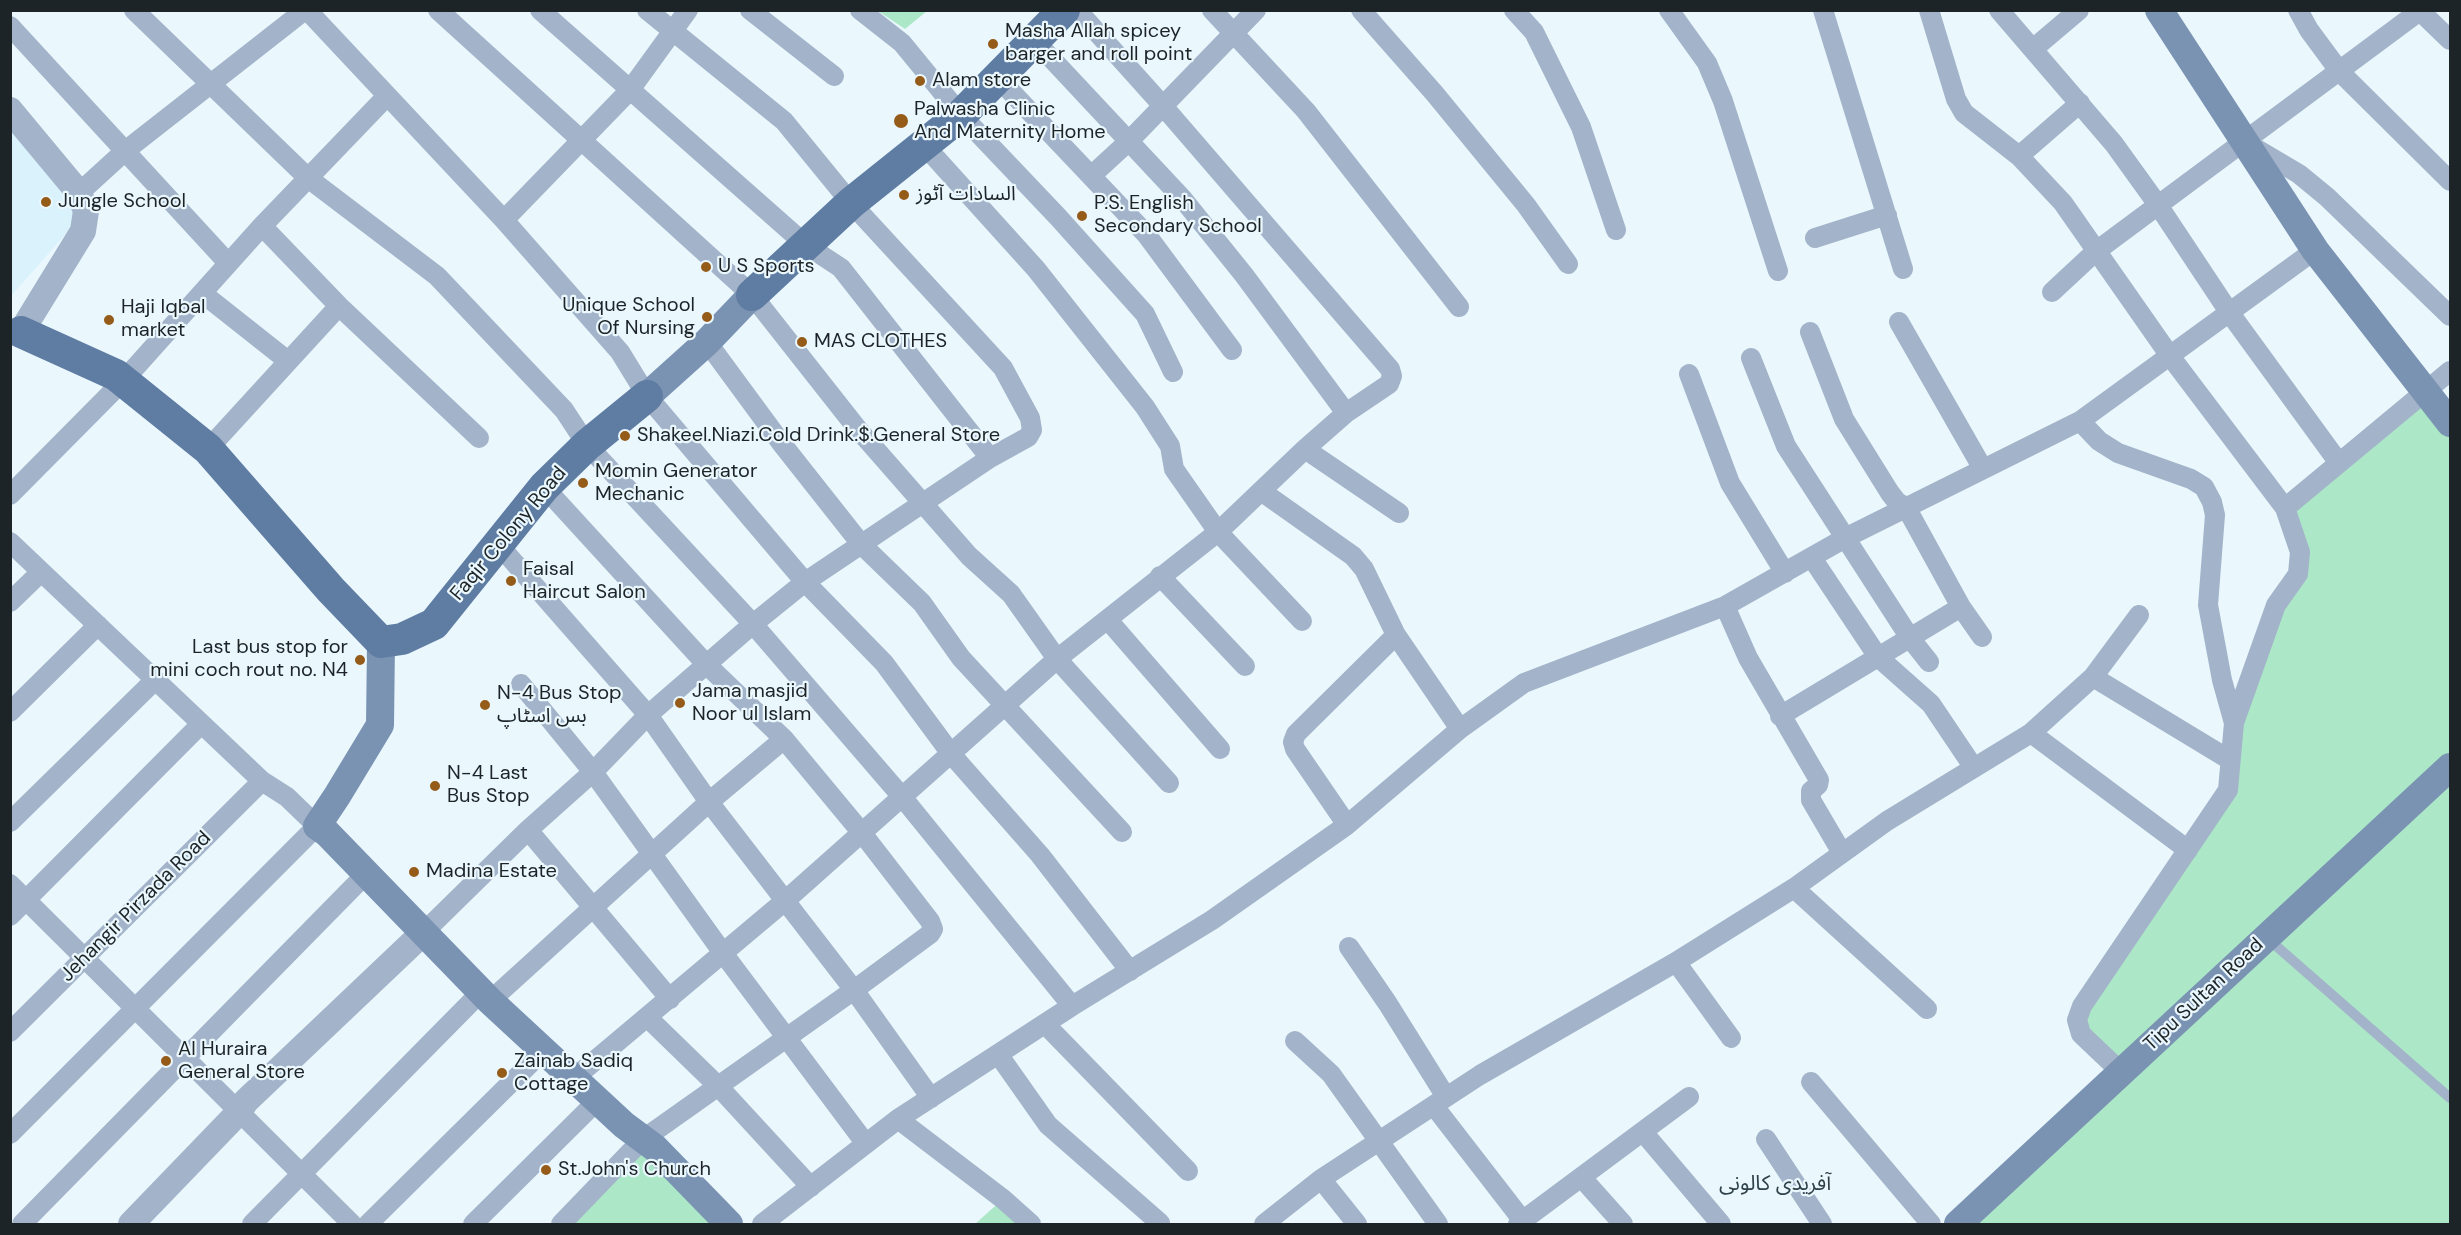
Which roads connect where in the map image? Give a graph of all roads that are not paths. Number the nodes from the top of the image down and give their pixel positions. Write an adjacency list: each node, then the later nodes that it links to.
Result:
1 (16, 10): 24 (street)
2 (134, 10): 34 (street)
3 (306, 10): 34 (street); 36 (street)
4 (438, 10): 41 (street)
5 (540, 10): 35 (street)
6 (647, 10): 26 (street)
7 (688, 10): 26 (street)
8 (750, 10): 32 (street)
9 (860, 10): 40 (street)
10 (1064, 10): 29 (main road, Faqir Colony Road)
11 (1077, 10): 38 (street)
12 (1212, 10): 27 (street)
13 (1256, 10): 27 (street)
14 (1361, 10): 62 (street)
15 (1514, 10): 56 (street)
16 (1669, 10): 64 (street)
17 (1823, 10): 53 (street)
18 (1929, 10): 46 (street)
19 (1999, 10): 30 (street)
20 (2079, 10): 30 (street)
21 (2159, 10): 43 (main road)
22 (2298, 10): 31 (street)
23 (2420, 11): 28 (street); 31 (street)
24 (10, 16)
25 (10, 26): 45 (street)
26 (673, 32): 35 (street); 51 (street)
27 (1235, 33): 38 (street); 69 (street)
28 (2451, 40)
29 (1035, 41): 33 (main road, Faqir Colony Road); 42 (street)
30 (2033, 49): 37 (street)
31 (2340, 72): 43 (street); 49 (street)
32 (834, 76)
33 (998, 78): 40 (main road, Faqir Colony Road); 47 (street)
34 (209, 83): 45 (street); 48 (street)
35 (630, 90): 41 (street); 58 (street)
36 (386, 97): 48 (street); 54 (street)
37 (2080, 103): 46 (street); 52 (street)
38 (1163, 106): 42 (street); 86 (street)
39 (10, 110): 50 (street)
40 (961, 115): 44 (main road, Faqir Colony Road); 81 (street)
41 (581, 140): 54 (street); 67 (street)
42 (1128, 142): 47 (street); 86 (street)
43 (2245, 142): 52 (street); 59 (main road); 71 (street)
44 (924, 145): 51 (main road, Faqir Colony Road); 103 (street)
45 (125, 151): 50 (street); 61 (street)
46 (2019, 156): 60 (street)
47 (1091, 176): 76 (street)
48 (308, 178): 55 (street); 90 (street)
49 (2451, 181)
50 (79, 193): 74 (street)
51 (851, 203): 58 (main road, Faqir Colony Road); 93 (street)
52 (2158, 205): 60 (street); 70 (street)
53 (1887, 215): 57 (street); 63 (street)
54 (504, 220): 85 (street)
55 (262, 226): 61 (street); 68 (street)
56 (1616, 230)
57 (1815, 238)
58 (806, 245): 67 (main road, Faqir Colony Road); 93 (street)
59 (2315, 250): 70 (street); 84 (main road)
60 (2095, 252): 65 (street); 77 (street)
61 (228, 263): 66 (street)
62 (1568, 264)
63 (1903, 269)
64 (1778, 271)
65 (2052, 292)
66 (202, 293): 79 (street); 83 (street)
67 (752, 295): 75 (main road, Faqir Colony Road); 99 (street)
68 (339, 306): 79 (street); 89 (street)
69 (1458, 307)
70 (2229, 312): 77 (street); 94 (street)
71 (2451, 316)
72 (1899, 322): 95 (street)
73 (1810, 332): 100 (street)
74 (14, 338): 83 (main road)
75 (707, 342): 85 (main road, Faqir Colony Road); 107 (street)
76 (1232, 350)
77 (2170, 356): 87 (street); 101 (street)
78 (1752, 358): 104 (street)
79 (288, 361): 91 (street)
80 (2451, 371): 84 (street)
81 (1173, 372)
82 (1689, 374): 110 (street)
83 (123, 381): 91 (main road); 98 (street)
84 (2426, 391): 88 (main road); 94 (street)
85 (646, 396): 90 (main road, Faqir Colony Road); 112 (street)
86 (1347, 413): 92 (street)
87 (2080, 421): 95 (street); 137 (street)
88 (2451, 423)
89 (479, 438)
90 (587, 445): 96 (main road, Faqir Colony Road); 120 (street)
91 (208, 449): 124 (main road)
92 (1305, 449): 97 (street); 102 (street)
93 (990, 458): 99 (street)
94 (2339, 463): 101 (street)
95 (1983, 469): 100 (street)
96 (544, 487): 106 (main road, Faqir Colony Road); 128 (street)
97 (1262, 491): 103 (street); 121 (street)
98 (10, 495)
99 (924, 502): 107 (street); 126 (street)
100 (1906, 507): 104 (street); 115 (street)
101 (2285, 508): 137 (street)
102 (1399, 513)
103 (1218, 532): 111 (street); 118 (street)
104 (1847, 537): 108 (street); 123 (street)
105 (10, 542): 109 (street)
106 (498, 544): 124 (main road, Faqir Colony Road); 135 (street)
107 (861, 544): 112 (street); 133 (street)
108 (1812, 558): 110 (street); 125 (street)
109 (41, 572): 113 (street); 119 (street)
110 (1785, 573): 114 (street)
111 (1160, 576): 117 (street); 129 (street)
112 (805, 582): 120 (street); 143 (street)
113 (10, 602)
114 (1725, 606): 136 (street); 139 (street)
115 (1961, 607): 122 (street); 123 (street)
116 (2139, 615): 130 (street)
117 (1108, 620): 126 (street); 142 (street)
118 (1302, 621)
119 (98, 624): 131 (street); 134 (street)
120 (753, 624): 128 (street); 150 (street)
121 (1396, 635): 139 (street); 153 (street)
122 (1982, 637)
123 (1910, 638): 125 (street); 127 (street)
124 (381, 642): 154 (main road)
125 (1878, 657): 136 (street); 146 (street)
126 (1057, 658): 133 (street); 149 (street)
127 (1929, 662)
128 (706, 664): 135 (street); 141 (street)
129 (1245, 666)
130 (2093, 677): 140 (street); 144 (street)
131 (156, 680): 138 (street); 152 (street)
132 (521, 684): 147 (street)
133 (1005, 706): 143 (street); 156 (street)
134 (10, 712)
135 (648, 715): 147 (street); 151 (street)
136 (1780, 716): 159 (street)
137 (2234, 723): 144 (street)
138 (201, 724): 148 (street); 164 (street)
139 (1460, 729): 153 (street)
140 (2031, 733): 146 (street); 158 (street)
141 (784, 739): 151 (street); 157 (street)
142 (1220, 748)
143 (952, 755): 150 (street); 174 (street)
144 (2230, 760): 158 (street)
145 (2451, 767): 169 (main road, Tipu Sultan Road)
146 (1974, 768): 159 (street)
147 (593, 772): 155 (street); 160 (street)
148 (262, 781): 154 (street); 172 (street, Jehangir Pirzada Road)
149 (1169, 783)
150 (903, 798): 157 (street); 178 (street)
151 (709, 802): 160 (street); 165 (street)
152 (10, 822)
153 (1347, 825): 174 (street)
154 (317, 826): 161 (main road); 180 (street)
155 (528, 830): 166 (street); 168 (street)
156 (1122, 832)
157 (862, 833): 165 (street); 175 (street)
158 (2187, 850): 190 (street)
159 (1842, 853): 163 (street)
160 (651, 854): 166 (street); 171 (street)
161 (366, 874): 168 (main road); 189 (street)
162 (10, 884): 164 (street)
163 (1794, 888): 173 (street); 179 (street)
164 (26, 900): 167 (street); 172 (street)
165 (786, 900): 171 (street); 175 (street)
166 (592, 908): 176 (street); 177 (street)
167 (10, 916)
168 (423, 933): 176 (main road); 199 (street)
169 (2266, 937): 190 (main road, Tipu Sultan Road); 196 (lane)
170 (1349, 947): 198 (street)
171 (723, 953): 177 (street); 184 (street)
172 (85, 958): 180 (street); 183 (street, Jehangir Pirzada Road)
173 (1676, 962): 185 (street); 198 (street)
174 (1130, 970): 178 (street)
175 (854, 990): 184 (street); 195 (street)
176 (486, 997): 187 (main road); 208 (street)
177 (670, 999): 181 (street)
178 (1072, 1006): 182 (street)
179 (1927, 1009)
180 (137, 1010): 189 (street); 202 (street)
181 (648, 1017): 191 (street); 193 (street)
182 (1045, 1024): 188 (street); 207 (street)
183 (10, 1032)
184 (786, 1038): 193 (street); 206 (street)
185 (1731, 1038)
186 (1294, 1041): 205 (street)
187 (543, 1051): 191 (main road); 218 (street)
188 (998, 1054): 195 (street); 213 (street)
189 (185, 1058): 199 (street); 214 (street)
190 (2121, 1072): 231 (main road, Tipu Sultan Road)
191 (573, 1079): 197 (main road)
192 (1811, 1082): 230 (street)
193 (718, 1086): 204 (street); 211 (street)
194 (1689, 1097): 201 (street)
195 (931, 1098): 200 (street)
196 (2451, 1098)
197 (597, 1101): 204 (main road); 219 (street)
198 (1440, 1101): 205 (street); 212 (street)
199 (239, 1112): 208 (street); 215 (street)
200 (898, 1119): 206 (street); 223 (street)
201 (1643, 1131): 209 (street); 228 (street)
202 (10, 1134)
203 (1766, 1138): 229 (street)
204 (642, 1140): 220 (street); 221 (main road)
205 (1380, 1141): 210 (street); 226 (street)
206 (866, 1144): 211 (street)
207 (1188, 1171)
208 (302, 1175): 216 (street); 217 (street)
209 (1582, 1178): 212 (street); 227 (street)
210 (1321, 1179): 224 (street); 225 (street)
211 (811, 1187): 222 (street)
212 (1527, 1221)
213 (1161, 1223)
214 (22, 1224)
215 (131, 1224)
216 (252, 1224)
217 (352, 1224)
218 (368, 1224)
219 (473, 1224)
220 (561, 1224)
221 (729, 1224)
222 (762, 1224)
223 (1031, 1224)
224 (1264, 1224)
225 (1357, 1224)
226 (1438, 1224)
227 (1623, 1224)
228 (1721, 1224)
229 (1822, 1224)
230 (1931, 1224)
231 (1958, 1224)

